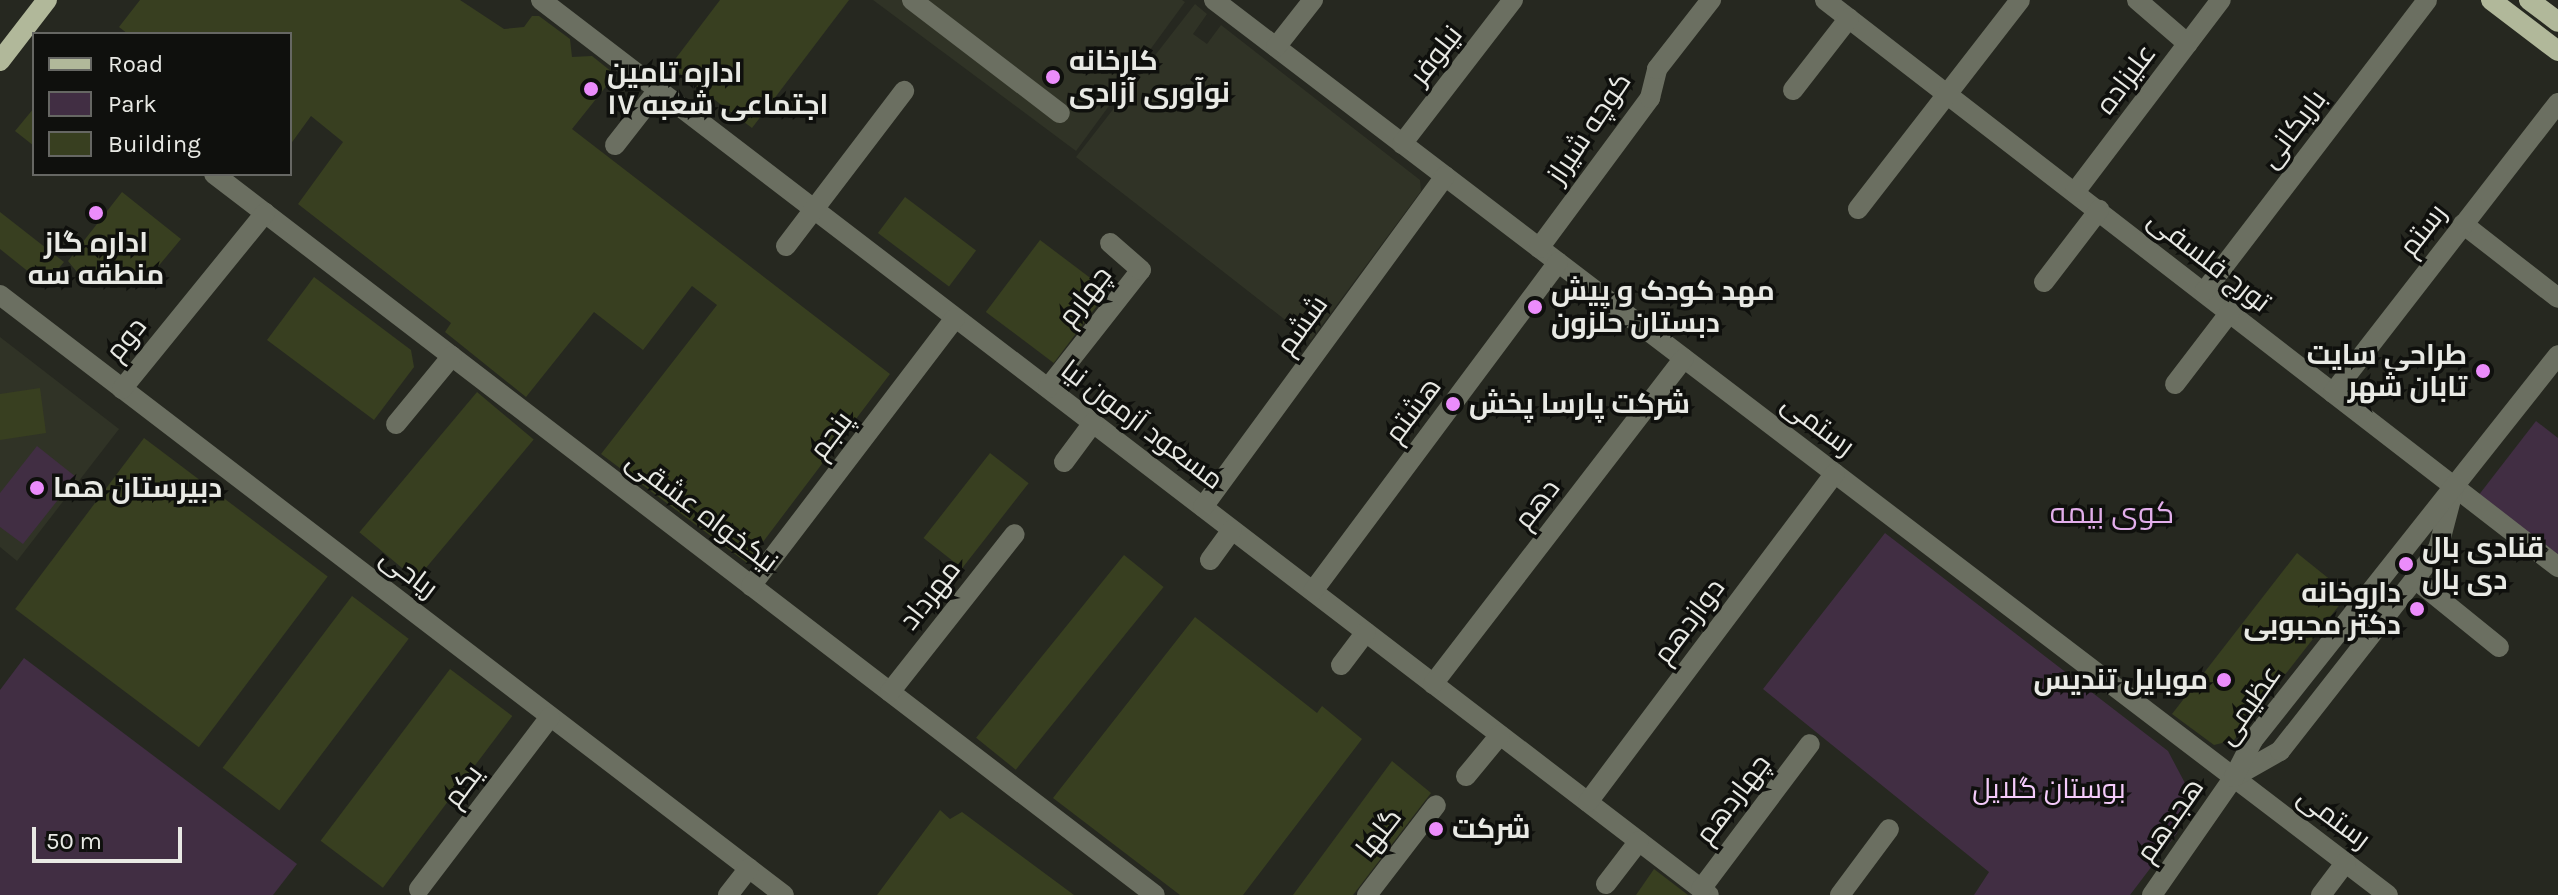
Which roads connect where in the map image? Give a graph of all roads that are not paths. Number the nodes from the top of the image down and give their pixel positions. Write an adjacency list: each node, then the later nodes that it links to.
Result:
1 (47, 0): 17 (main road)
2 (541, 0): 22 (street, مسعود آزمون نیا)
3 (912, 0): 27 (street)
4 (1214, 0): 19 (street, رستمی)
5 (1313, 0): 19 (street)
6 (1513, 0): 28 (street, نیلوفر)
7 (1711, 0): 40 (street, کوچه شیراز)
8 (1825, 0): 15 (street, تورج فلسفی)
9 (2020, 0): 25 (street)
10 (2137, 0): 18 (street)
11 (2221, 0): 18 (street, علیزاده)
12 (2427, 0): 43 (street, باریکانی)
13 (2491, 0): 20 (main road)
14 (2529, 0): 16 (main road)
15 (1849, 18): 23 (street); 25 (street, تورج فلسفی)
16 (2558, 22)
17 (29, 33): 21 (main road)
18 (2188, 44): 32 (street, علیزاده)
19 (1276, 47): 28 (street, رستمی)
20 (2558, 51)
21 (0, 61)
22 (658, 90): 29 (street); 33 (street, مسعود آزمون نیا)
23 (1793, 90)
24 (904, 91): 33 (street)
25 (1948, 93): 32 (street, تورج فلسفی); 34 (street)
26 (2558, 103): 37 (street, رستم)
27 (1060, 113)
28 (1402, 144): 31 (street, رستمی)
29 (615, 145)
30 (217, 176): 36 (street, نیکخواه عشقی)
31 (1445, 176): 40 (street, رستمی); 60 (street, ششم)
32 (2075, 192): 35 (street, تورج فلسفی)
33 (814, 209): 39 (street); 47 (street, مسعود آزمون نیا)
34 (1858, 209)
35 (2099, 210): 42 (street); 43 (street, تورج فلسفی)
36 (265, 213): 49 (street, نیکخواه عشقی); 53 (street, دوم)
37 (2463, 224): 45 (street); 54 (street, رستم)
38 (1110, 243): 52 (street, چهارم)
39 (786, 246)
40 (1539, 248): 41 (street, رستمی)
41 (1558, 262): 50 (street, رستمی); 67 (street, هشتم)
42 (2044, 282)
43 (2204, 292): 46 (street, تورج فلسفی)
44 (0, 295): 53 (street, ریاحی)
45 (2558, 298)
46 (2230, 312): 51 (street); 54 (street, تورج فلسفی)
47 (955, 318): 52 (street, مسعود آزمون نیا); 66 (street, پنجم)
48 (2558, 355): 59 (street, عظیمی)
49 (452, 356): 56 (street); 66 (street, نیکخواه عشقی)
50 (1684, 358): 58 (street, رستمی); 71 (street, دهم)
51 (2175, 384)
52 (1048, 388): 55 (street, مسعود آزمون نیا)
53 (122, 389): 73 (street, ریاحی)
54 (2333, 393): 59 (street, تورج فلسفی)
55 (1093, 423): 57 (street); 60 (street, مسعود آزمون نیا)
56 (396, 424)
57 (1064, 462)
58 (1835, 473): 77 (street, رستمی); 78 (street, دوازدهم)
59 (2455, 487): 64 (street, تورج فلسفی); 65 (street, عظیمی); 77 (street, عظیمی)
60 (1203, 507): 61 (street, مسعود آزمون نیا)
61 (1232, 530): 63 (street); 67 (street, مسعود آزمون نیا)
62 (1015, 534): 72 (street, مهرداد)
63 (1210, 560)
64 (2558, 567)
65 (2415, 579): 69 (street); 77 (street, عظیمی)
66 (751, 586): 72 (street, نیکخواه عشقی)
67 (1313, 591): 68 (street, مسعود آزمون نیا)
68 (1366, 632): 70 (street); 71 (street, مسعود آزمون نیا)
69 (2499, 647)
70 (1341, 665)
71 (1433, 684): 74 (street, مسعود آزمون نیا)
72 (890, 692): 89 (street, نیکخواه عشقی)
73 (550, 717): 83 (street, ریاحی); 85 (street, یکم)
74 (1500, 735): 76 (street); 78 (street, مسعود آزمون نیا)
75 (1810, 744): 86 (street, چهاردهم)
76 (1466, 776)
77 (2234, 777): 82 (street, رستمی); 92 (street, هجدهم)
78 (1588, 802): 81 (street, مسعود آزمون نیا)
79 (1436, 805): 90 (street, گلها)
80 (1889, 829): 91 (street)
81 (1639, 841): 84 (street); 86 (street, مسعود آزمون نیا)
82 (2346, 862): 93 (street); 94 (street, رستمی)
83 (749, 868): 87 (street); 88 (street, ریاحی)
84 (1606, 884)
85 (419, 889)
86 (1705, 892)
87 (728, 895)
88 (784, 895)
89 (1155, 895)
90 (1367, 895)
91 (1840, 895)
92 (2152, 895)
93 (2321, 895)
94 (2388, 895)

